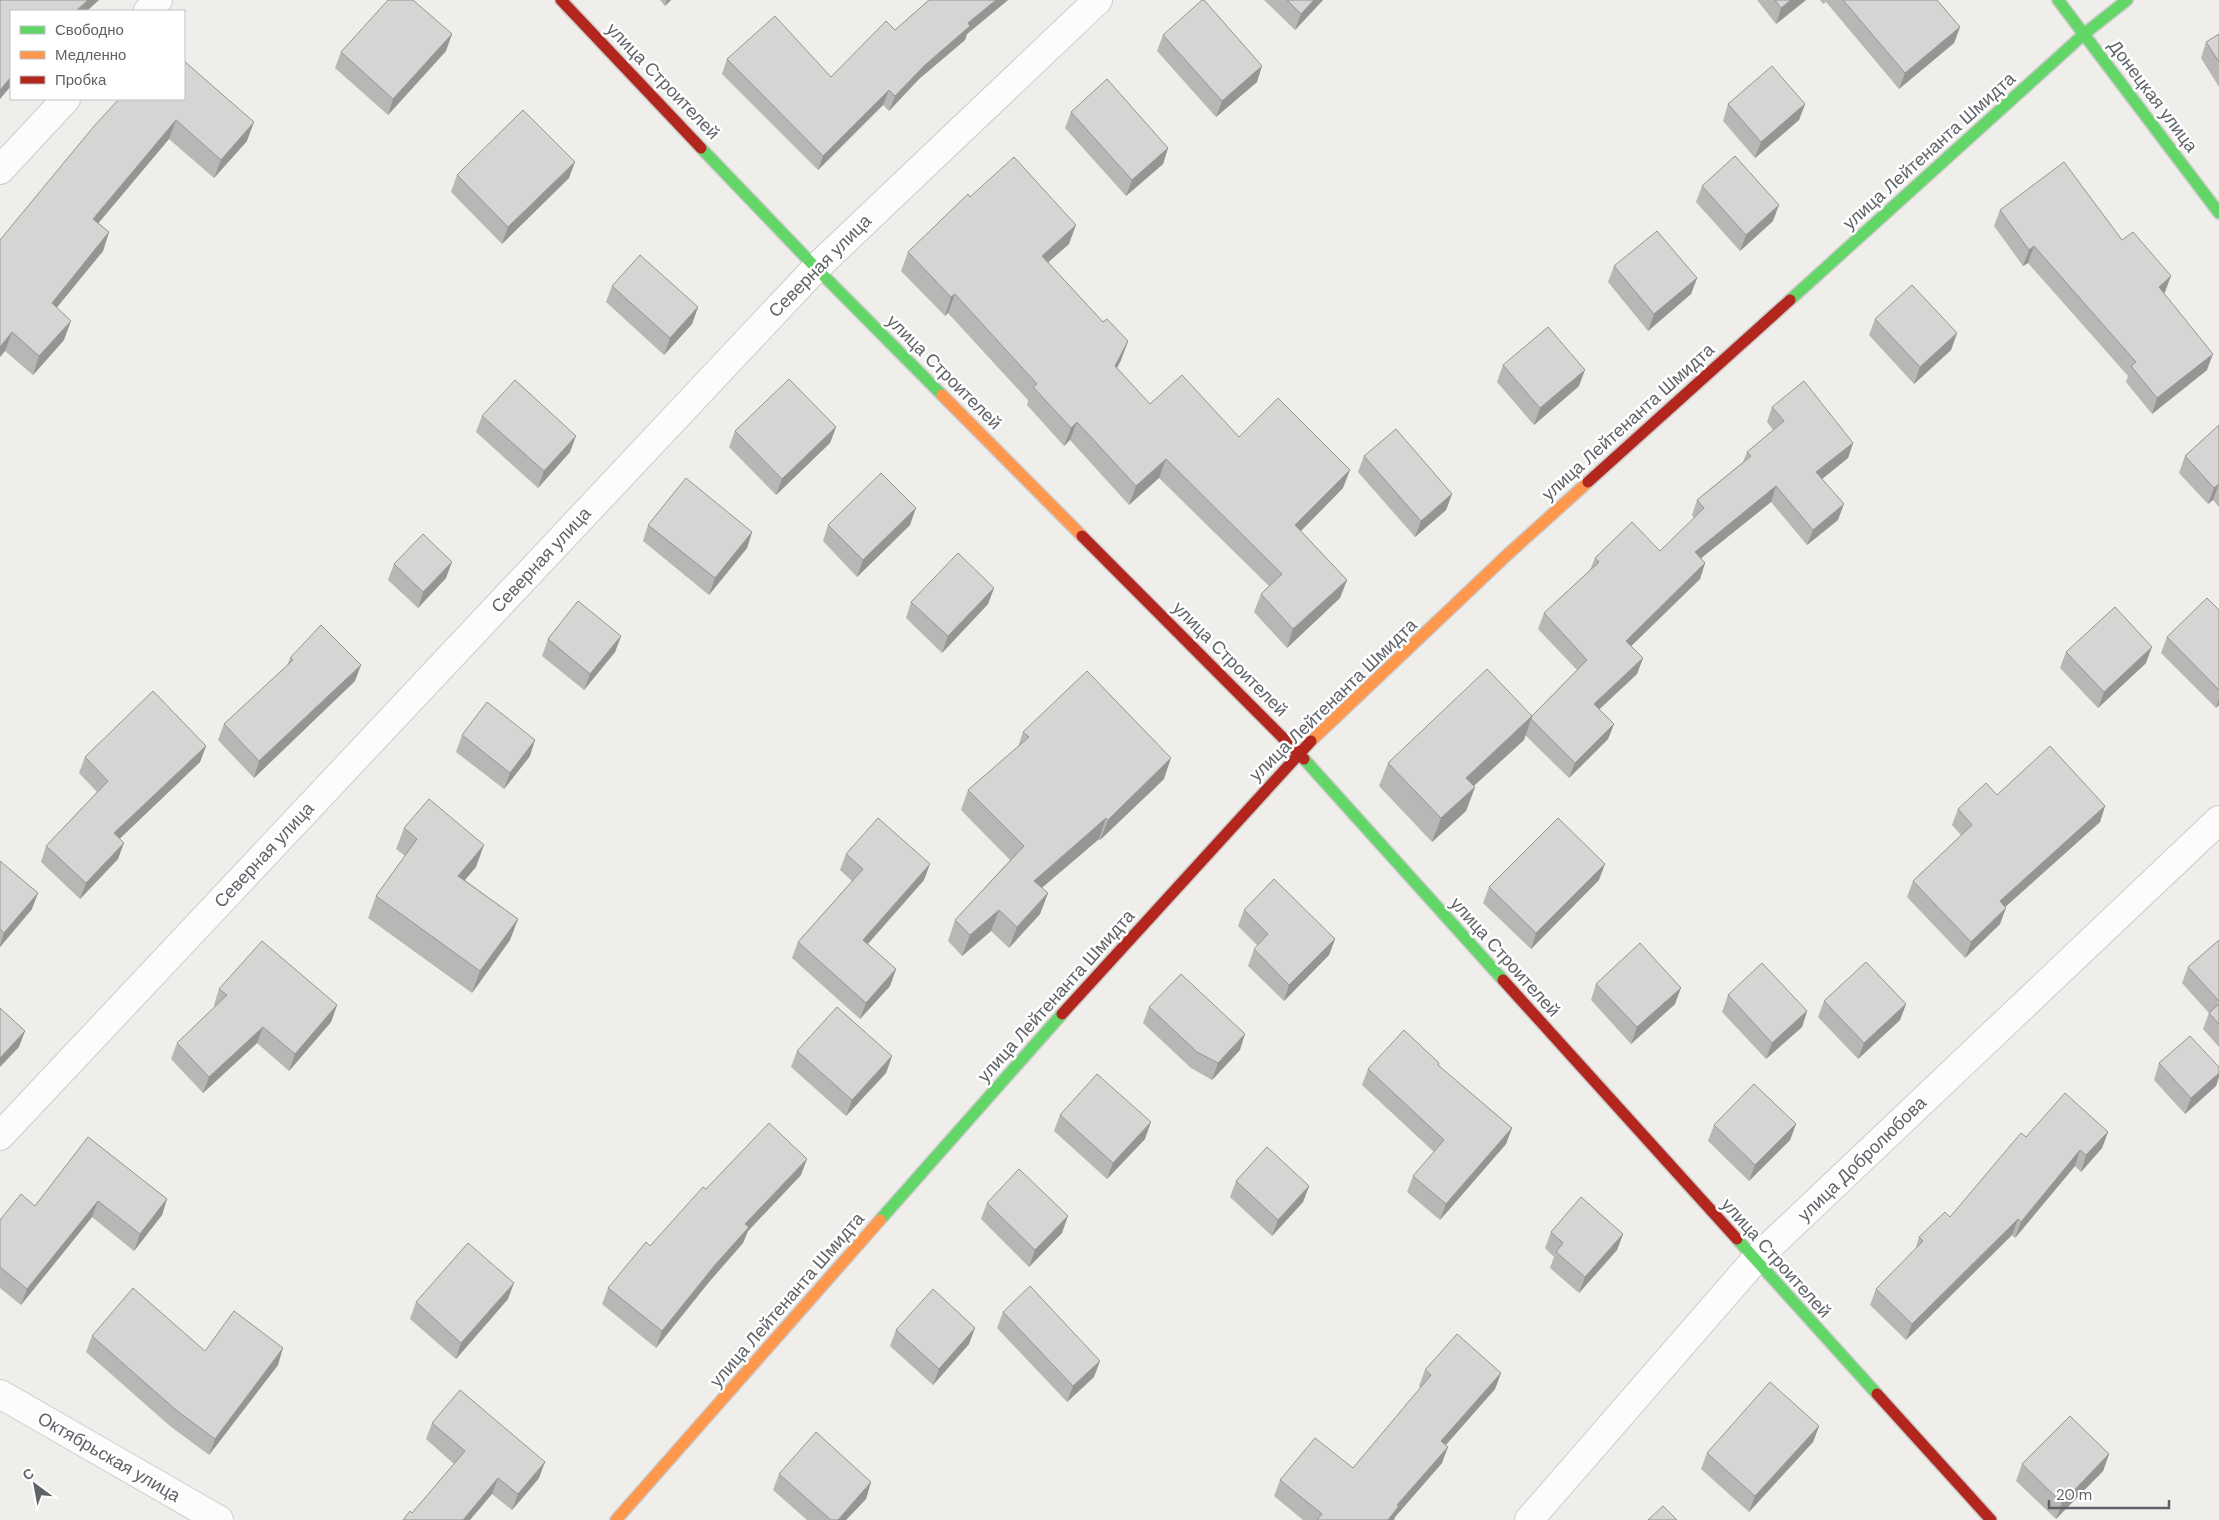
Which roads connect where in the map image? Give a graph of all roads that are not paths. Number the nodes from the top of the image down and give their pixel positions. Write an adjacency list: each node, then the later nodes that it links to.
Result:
1 (158, 0): 6 (street)
2 (561, 0): 11 (street, улица Строителей)
3 (1098, 0): 11 (street, Северная улица)
4 (2058, 0): 7 (street, Донецкая улица)
5 (2128, 0): 7 (street, улица Лейтенанта Шмидта)
6 (149, 10)
7 (2084, 34): 10 (street, Донецкая улица); 12 (street, улица Лейтенанта Шмидта)
8 (65, 100): 9 (street)
9 (0, 170)
10 (2219, 213)
11 (816, 268): 12 (street, улица Строителей); 14 (street, Северная улица)
12 (1298, 753): 15 (street, улица Строителей); 18 (street, улица Лейтенанта Шмидта)
13 (2219, 820): 15 (street, улица Добролюбова)
14 (0, 1136)
15 (1755, 1260): 19 (street, улица Добролюбова); 20 (street, улица Строителей)
16 (0, 1394): 17 (street, Октябрьская улица)
17 (219, 1520)
18 (616, 1520)
19 (1529, 1520)
20 (1991, 1520)

